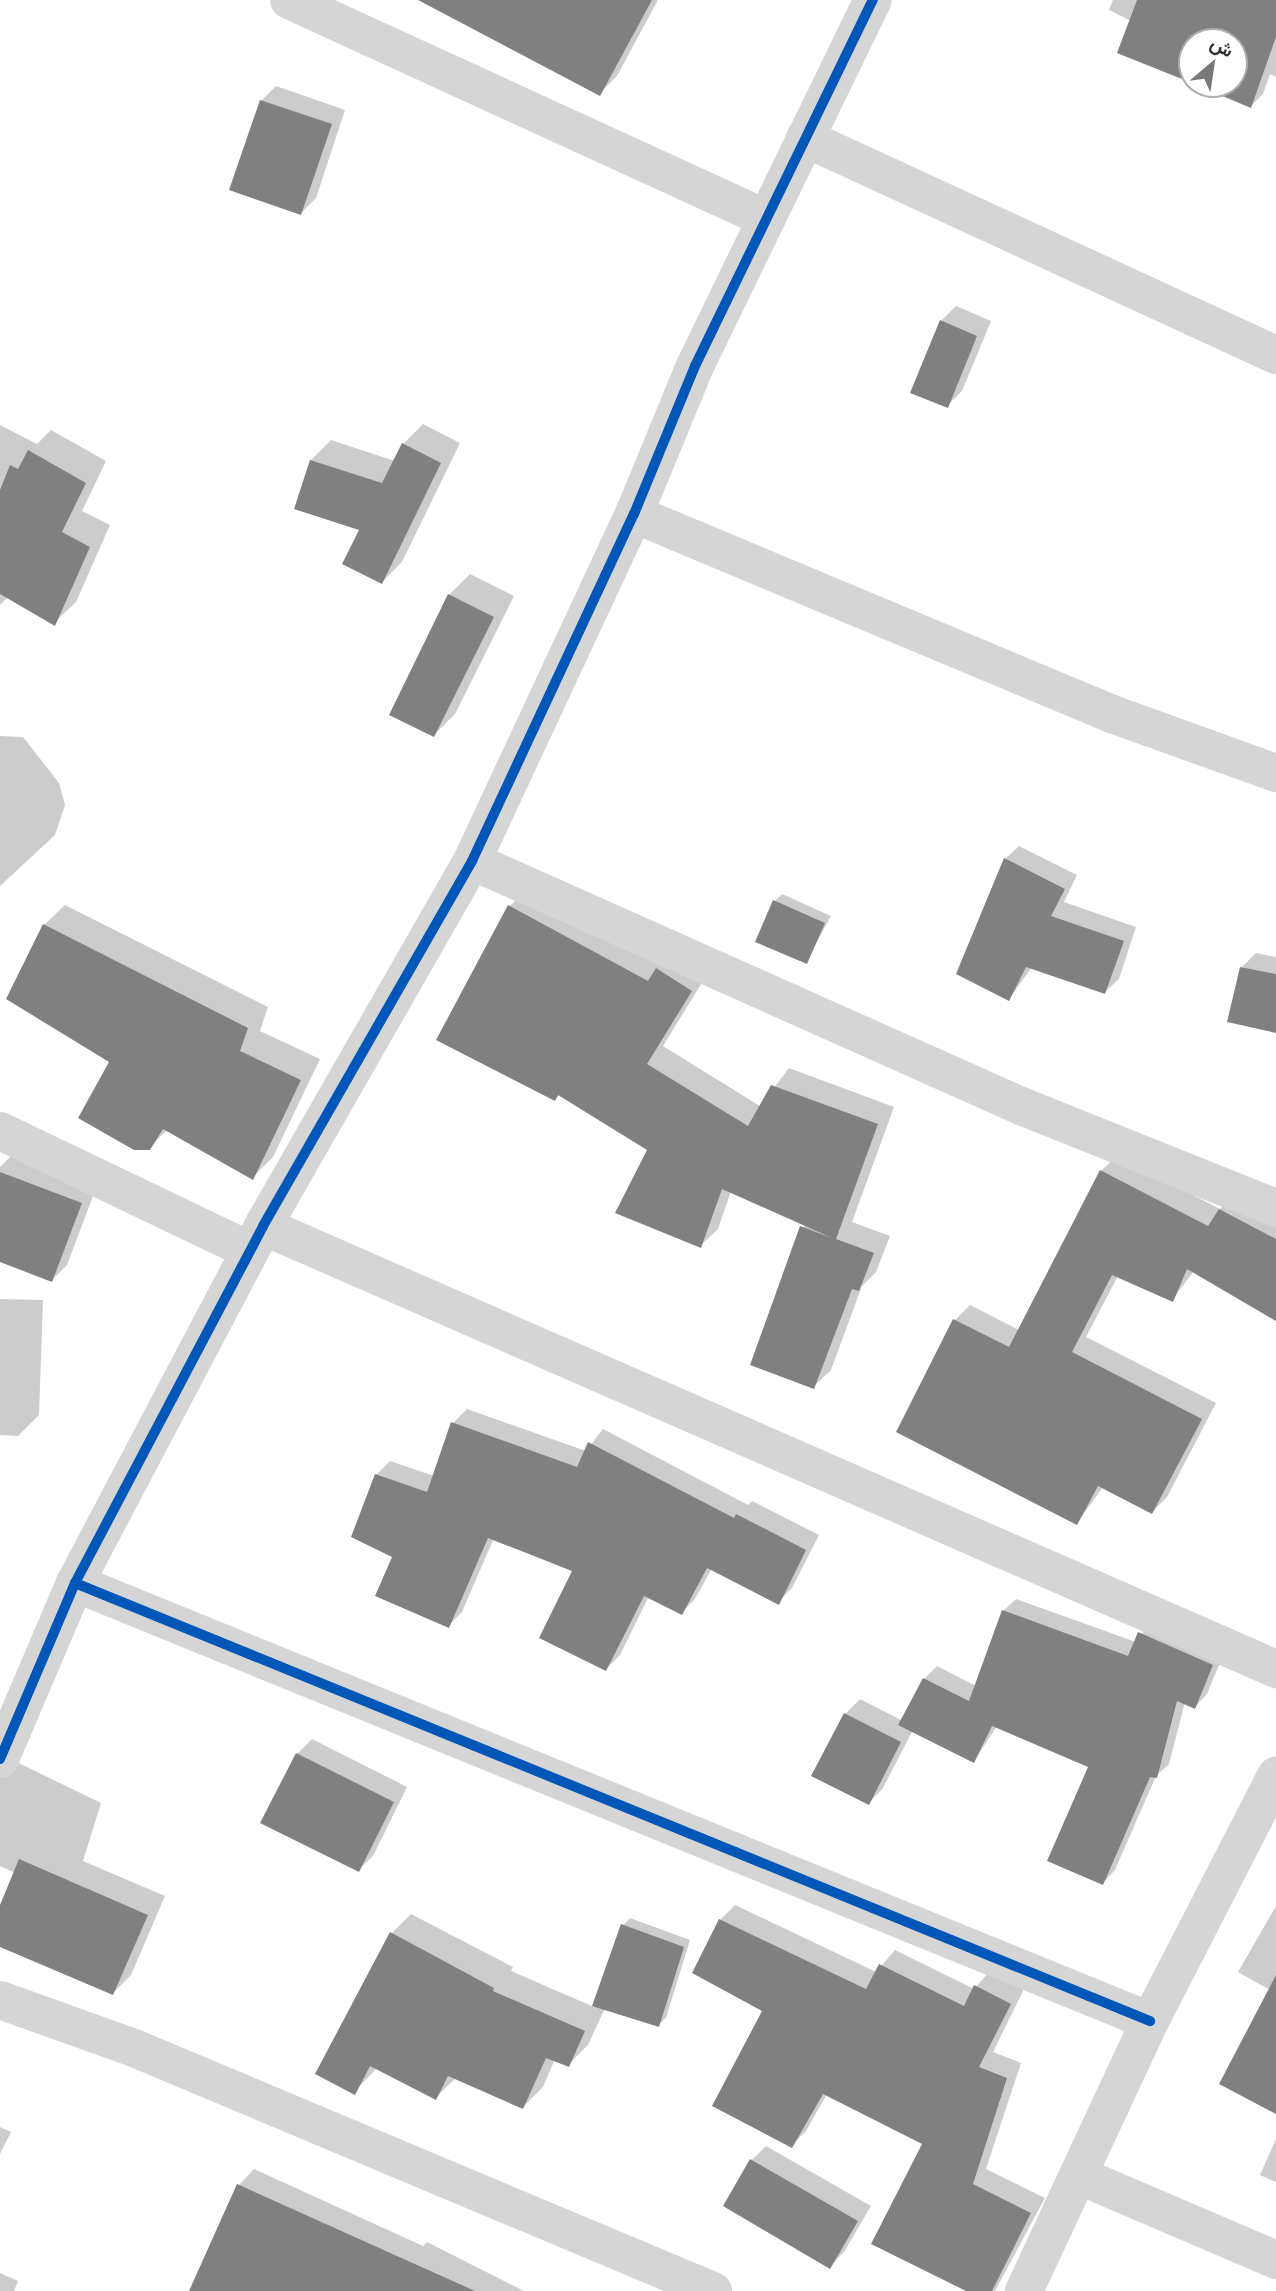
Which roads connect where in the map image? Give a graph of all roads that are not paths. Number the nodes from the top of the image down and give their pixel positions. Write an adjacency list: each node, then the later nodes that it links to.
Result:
1 (289, 0): 4 (street)
2 (873, 0): 3 (street)
3 (805, 138): 4 (street); 5 (street)
4 (765, 218): 6 (street)
5 (1276, 355)
6 (634, 514): 7 (street); 8 (street)
7 (1276, 773)
8 (472, 861): 10 (street); 11 (street)
9 (0, 1131): 11 (street)
10 (1276, 1208)
11 (257, 1239): 12 (street); 13 (street)
12 (75, 1583): 14 (street); 17 (street)
13 (1276, 1669)
14 (0, 1759)
15 (1276, 1776): 17 (street)
16 (0, 2000): 20 (street)
17 (1150, 2021): 18 (street)
18 (1080, 2176): 19 (street); 21 (street)
19 (1276, 2260)
20 (713, 2291)
21 (1024, 2291)

